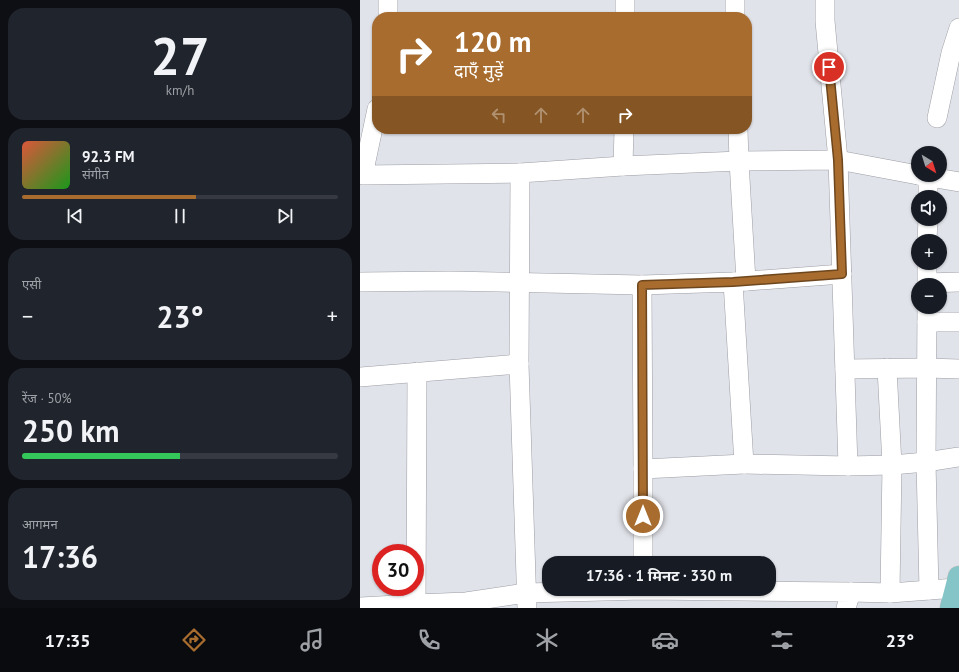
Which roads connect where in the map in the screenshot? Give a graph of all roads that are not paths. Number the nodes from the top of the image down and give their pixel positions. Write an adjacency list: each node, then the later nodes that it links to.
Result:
1 (388, 0): 5 (street)
2 (625, 0): 6 (street)
3 (735, 0): 7 (street)
4 (825, 0): 13 (street)
5 (388, 12)
6 (625, 12)
7 (735, 12)
8 (959, 28): 10 (street)
9 (370, 118): 17 (street)
10 (937, 118)
11 (624, 134): 15 (street)
12 (738, 134): 14 (street)
13 (838, 160): 14 (street); 18 (street); 21 (street)
14 (738, 161): 15 (street); 22 (street)
15 (623, 166): 16 (street)
16 (520, 172): 17 (street); 25 (street)
17 (362, 174)
18 (911, 174)
19 (947, 180): 20 (street)
20 (959, 182)
21 (842, 274): 22 (street); 33 (street)
22 (739, 281): 27 (street); 39 (street)
23 (360, 282): 25 (street)
24 (959, 282): 26 (street)
25 (520, 283): 27 (street); 30 (street)
26 (947, 283)
27 (642, 285): 42 (street)
28 (927, 314): 29 (street); 32 (street)
29 (959, 322)
30 (519, 364): 35 (street); 49 (street)
31 (887, 368): 32 (street); 33 (street); 40 (street)
32 (927, 368): 34 (street); 38 (street)
33 (844, 369): 41 (street)
34 (959, 369)
35 (417, 372): 36 (street); 51 (street)
36 (360, 377)
37 (959, 457): 38 (street)
38 (926, 462): 40 (street); 44 (street)
39 (744, 464): 41 (street); 42 (street)
40 (892, 465): 41 (street); 46 (street)
41 (848, 466)
42 (644, 469): 43 (street)
43 (643, 556)
44 (930, 590): 45 (street); 46 (street)
45 (956, 591)
46 (890, 593): 50 (street)
47 (573, 596): 49 (street)
48 (766, 596): 50 (street)
49 (527, 600): 51 (street)
50 (849, 600)
51 (416, 606): 52 (street)
52 (360, 607)

